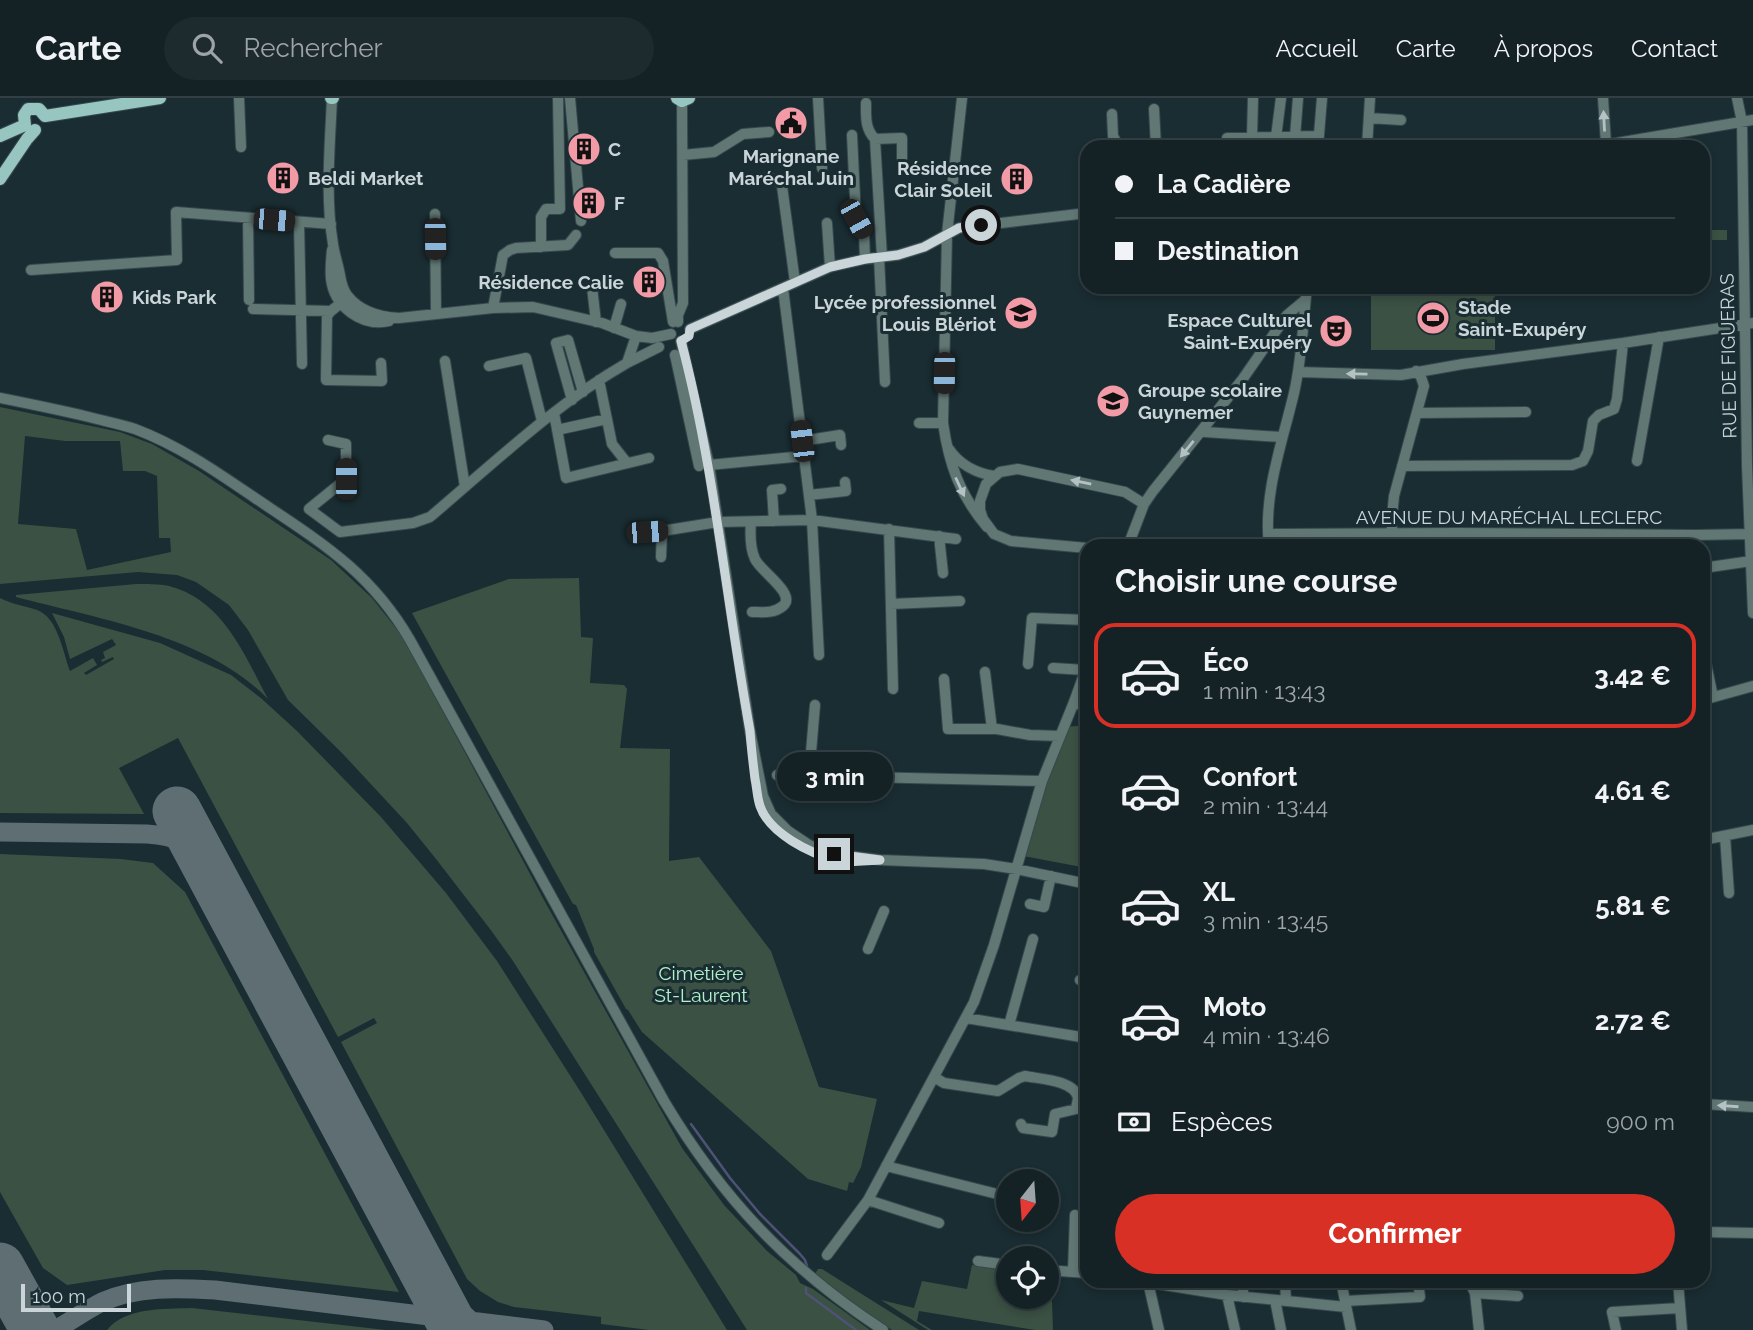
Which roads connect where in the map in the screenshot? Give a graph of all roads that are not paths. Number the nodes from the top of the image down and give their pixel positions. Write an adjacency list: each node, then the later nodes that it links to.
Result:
1 (160, 98): 20 (main road)
2 (239, 98): 42 (street)
3 (332, 98): 54 (street)
4 (558, 98): 58 (street)
5 (570, 98): 51 (street)
6 (818, 98): 44 (street)
7 (962, 98): 55 (street)
8 (1253, 98): 31 (street)
9 (1281, 98): 29 (street)
10 (1298, 98): 30 (street)
11 (1322, 98): 37 (street)
12 (1370, 98): 21 (street)
13 (1603, 98): 39 (street, one-way to 13)
14 (1737, 98): 23 (street, RUE DE FIGUERAS)
15 (683, 99): 43 (street)
16 (33, 103): 20 (main road); 24 (main road)
17 (866, 103): 32 (street)
18 (1154, 109): 34 (street)
19 (1112, 114): 33 (street)
20 (45, 116): 24 (main road)
21 (1369, 118): 22 (street); 38 (street)
22 (1401, 120)
23 (1747, 121): 26 (street); 76 (street, RUE DE FIGUERAS)
24 (30, 127): 28 (main road); 46 (main road)
25 (769, 132): 43 (street)
26 (1675, 133): 40 (street); 41 (street)
27 (852, 135): 61 (street)
28 (0, 136)
29 (1276, 137): 30 (street); 31 (street)
30 (1295, 137): 36 (street)
31 (1252, 138): 35 (street)
32 (875, 139): 45 (street); 60 (street)
33 (1115, 140)
34 (1156, 140)
35 (1242, 140)
36 (1309, 140)
37 (1318, 140)
38 (1367, 140)
39 (1600, 140)
40 (1654, 140)
41 (1675, 140)
42 (241, 147)
43 (683, 155): 77 (street)
44 (822, 168)
45 (902, 169)
46 (0, 179)
47 (748, 180): 64 (street)
48 (435, 214): 73 (street)
49 (1080, 214): 55 (street)
50 (248, 218): 52 (street); 63 (street); 72 (street)
51 (581, 221)
52 (299, 222): 54 (street); 72 (street)
53 (827, 223): 62 (street)
54 (331, 224): 57 (street)
55 (947, 234): 60 (street); 105 (street)
56 (576, 235): 58 (street)
57 (332, 243): 70 (street); 74 (street)
58 (541, 247): 71 (street)
59 (615, 253): 77 (street)
60 (881, 257): 61 (street); 94 (street)
61 (865, 259): 62 (street)
62 (830, 267): 64 (street)
63 (31, 270)
64 (795, 282): 66 (street)
65 (592, 287): 75 (street)
66 (783, 288): 79 (street); 111 (street)
67 (1306, 294): 68 (street)
68 (1305, 300): 92 (street); 124 (street, one-way to 124)
69 (621, 304): 78 (street)
70 (336, 307): 72 (street); 74 (street); 88 (street)
71 (493, 308): 73 (street); 75 (street)
72 (301, 310): 87 (street)
73 (436, 314): 74 (street)
74 (400, 318)
75 (596, 322): 78 (street)
76 (1749, 323): 81 (street); 136 (street, RUE DE FIGUERAS)
77 (674, 327): 79 (street); 80 (street); 82 (street)
78 (614, 328): 80 (street)
79 (690, 329): 82 (street)
80 (636, 336): 89 (street)
81 (1659, 337): 83 (street); 115 (street)
82 (681, 341): 98 (street)
83 (1623, 343): 91 (street); 118 (street)
84 (659, 347): 89 (street)
85 (675, 355): 98 (street)
86 (445, 361): 121 (street)
87 (302, 363)
88 (381, 363)
89 (627, 363): 93 (street)
90 (489, 366): 103 (street)
91 (1416, 371): 92 (street, one-way to 92); 99 (street)
92 (1298, 372): 108 (street)
93 (599, 380): 95 (street); 102 (street)
94 (885, 382)
95 (583, 391): 97 (street); 97 (street)
96 (0, 398): 222 (street)
97 (572, 400): 101 (street)
98 (692, 408): 117 (street)
99 (1417, 412): 100 (street); 118 (street)
100 (1526, 412)
101 (554, 414): 103 (street); 106 (street)
102 (607, 419): 106 (street); 116 (street)
103 (542, 421): 121 (street)
104 (919, 423): 105 (street)
105 (943, 423): 110 (street)
106 (557, 430): 116 (street)
107 (1205, 432): 108 (street)
108 (1281, 437): 134 (street)
109 (328, 440): 121 (street)
110 (945, 440): 119 (street); 129 (street, one-way to 129)
111 (802, 441): 112 (street); 113 (street)
112 (841, 445)
113 (804, 456): 117 (street); 123 (street)
114 (649, 458): 116 (street)
115 (1637, 461)
116 (627, 463)
117 (704, 465): 127 (street)
118 (1402, 466): 133 (street)
119 (994, 476): 124 (street, one-way to 119); 129 (street)
120 (845, 482): 123 (street)
121 (465, 487)
122 (781, 489): 126 (street)
123 (809, 495): 125 (street)
124 (1144, 504): 139 (street)
125 (812, 520): 126 (street); 130 (street); 154 (street)
126 (774, 521): 128 (street)
127 (718, 522): 128 (street); 131 (street); 176 (street)
128 (751, 522): 151 (street)
129 (987, 527): 143 (street)
130 (889, 529): 137 (street); 150 (street)
131 (662, 531): 132 (street); 144 (street)
132 (633, 533)
133 (1392, 533): 134 (street, AVENUE DU MARÉCHAL LECLERC); 135 (street, AVENUE DU MARÉCHAL LECLERC); 141 (street)
134 (1268, 534): 140 (street)
135 (1515, 534): 136 (street, AVENUE DU MARÉCHAL LECLERC); 142 (street)
136 (1750, 534): 145 (street, RUE DE FIGUERAS)
137 (939, 536): 138 (street); 147 (street)
138 (956, 539)
139 (1131, 539)
140 (1268, 539)
141 (1392, 539)
142 (1516, 539)
143 (1080, 547)
144 (662, 557)
145 (1751, 561): 146 (street); 148 (street, RUE DE FIGUERAS)
146 (1710, 567)
147 (943, 573)
148 (1753, 597): 152 (street, RUE DE FIGUERAS)
149 (960, 601): 150 (street)
150 (891, 604): 162 (street)
151 (752, 612)
152 (1753, 613)
153 (1080, 620): 155 (street)
154 (819, 655)
155 (1028, 664)
156 (1053, 668): 157 (street)
157 (1080, 668)
158 (985, 672): 168 (street)
159 (944, 679): 168 (street)
160 (1080, 685): 164 (street)
161 (1753, 686): 163 (street)
162 (893, 689)
163 (1710, 698)
164 (1074, 702): 166 (street); 169 (street)
165 (815, 705): 171 (street)
166 (1080, 705)
167 (995, 716): 168 (street)
168 (995, 729): 169 (street)
169 (1060, 736): 172 (street)
170 (777, 775): 171 (street)
171 (809, 776): 172 (street)
172 (1042, 781): 176 (street)
173 (1753, 830): 174 (street)
174 (1725, 836): 175 (street); 179 (street)
175 (1710, 839)
176 (1016, 869): 177 (street); 184 (street)
177 (1051, 876): 178 (street); 180 (street)
178 (1080, 882)
179 (1729, 893)
180 (1030, 904)
181 (884, 911): 185 (street)
182 (1033, 939): 187 (street)
183 (982, 943): 184 (street)
184 (994, 945): 186 (street)
185 (868, 949)
186 (966, 1018): 187 (street); 189 (street)
187 (1009, 1025): 188 (street)
188 (1080, 1037)
189 (934, 1077): 192 (street); 193 (street)
190 (1710, 1104): 191 (street, one-way to 190)
191 (1753, 1107)
192 (1021, 1124)
193 (887, 1164): 194 (street); 195 (street); 196 (street)
194 (965, 1180)
195 (996, 1194)
196 (868, 1200): 198 (street); 201 (street)
197 (1075, 1215): 205 (street)
198 (939, 1223)
199 (1710, 1232): 200 (street)
200 (1753, 1233)
201 (827, 1255)
202 (978, 1261): 203 (street)
203 (996, 1263)
204 (1059, 1270): 205 (street)
205 (1073, 1271): 206 (street)
206 (1080, 1272)
207 (1146, 1288): 223 (street)
208 (1182, 1288): 216 (street)
209 (1243, 1288): 218 (street)
210 (1283, 1288): 219 (street)
211 (1342, 1288): 220 (street)
212 (1419, 1288): 220 (street)
213 (1472, 1288): 215 (street)
214 (1679, 1288): 221 (street)
215 (1475, 1293): 217 (street); 227 (street)
216 (1227, 1295): 218 (street); 224 (street)
217 (1518, 1296)
218 (1243, 1297): 219 (street)
219 (1280, 1301): 220 (street); 225 (street)
220 (1345, 1304): 226 (street)
221 (1680, 1308): 228 (street); 229 (street)
222 (883, 1330)
223 (1158, 1330)
224 (1235, 1330)
225 (1281, 1330)
226 (1351, 1330)
227 (1479, 1330)
228 (1616, 1330)
229 (1682, 1330)

